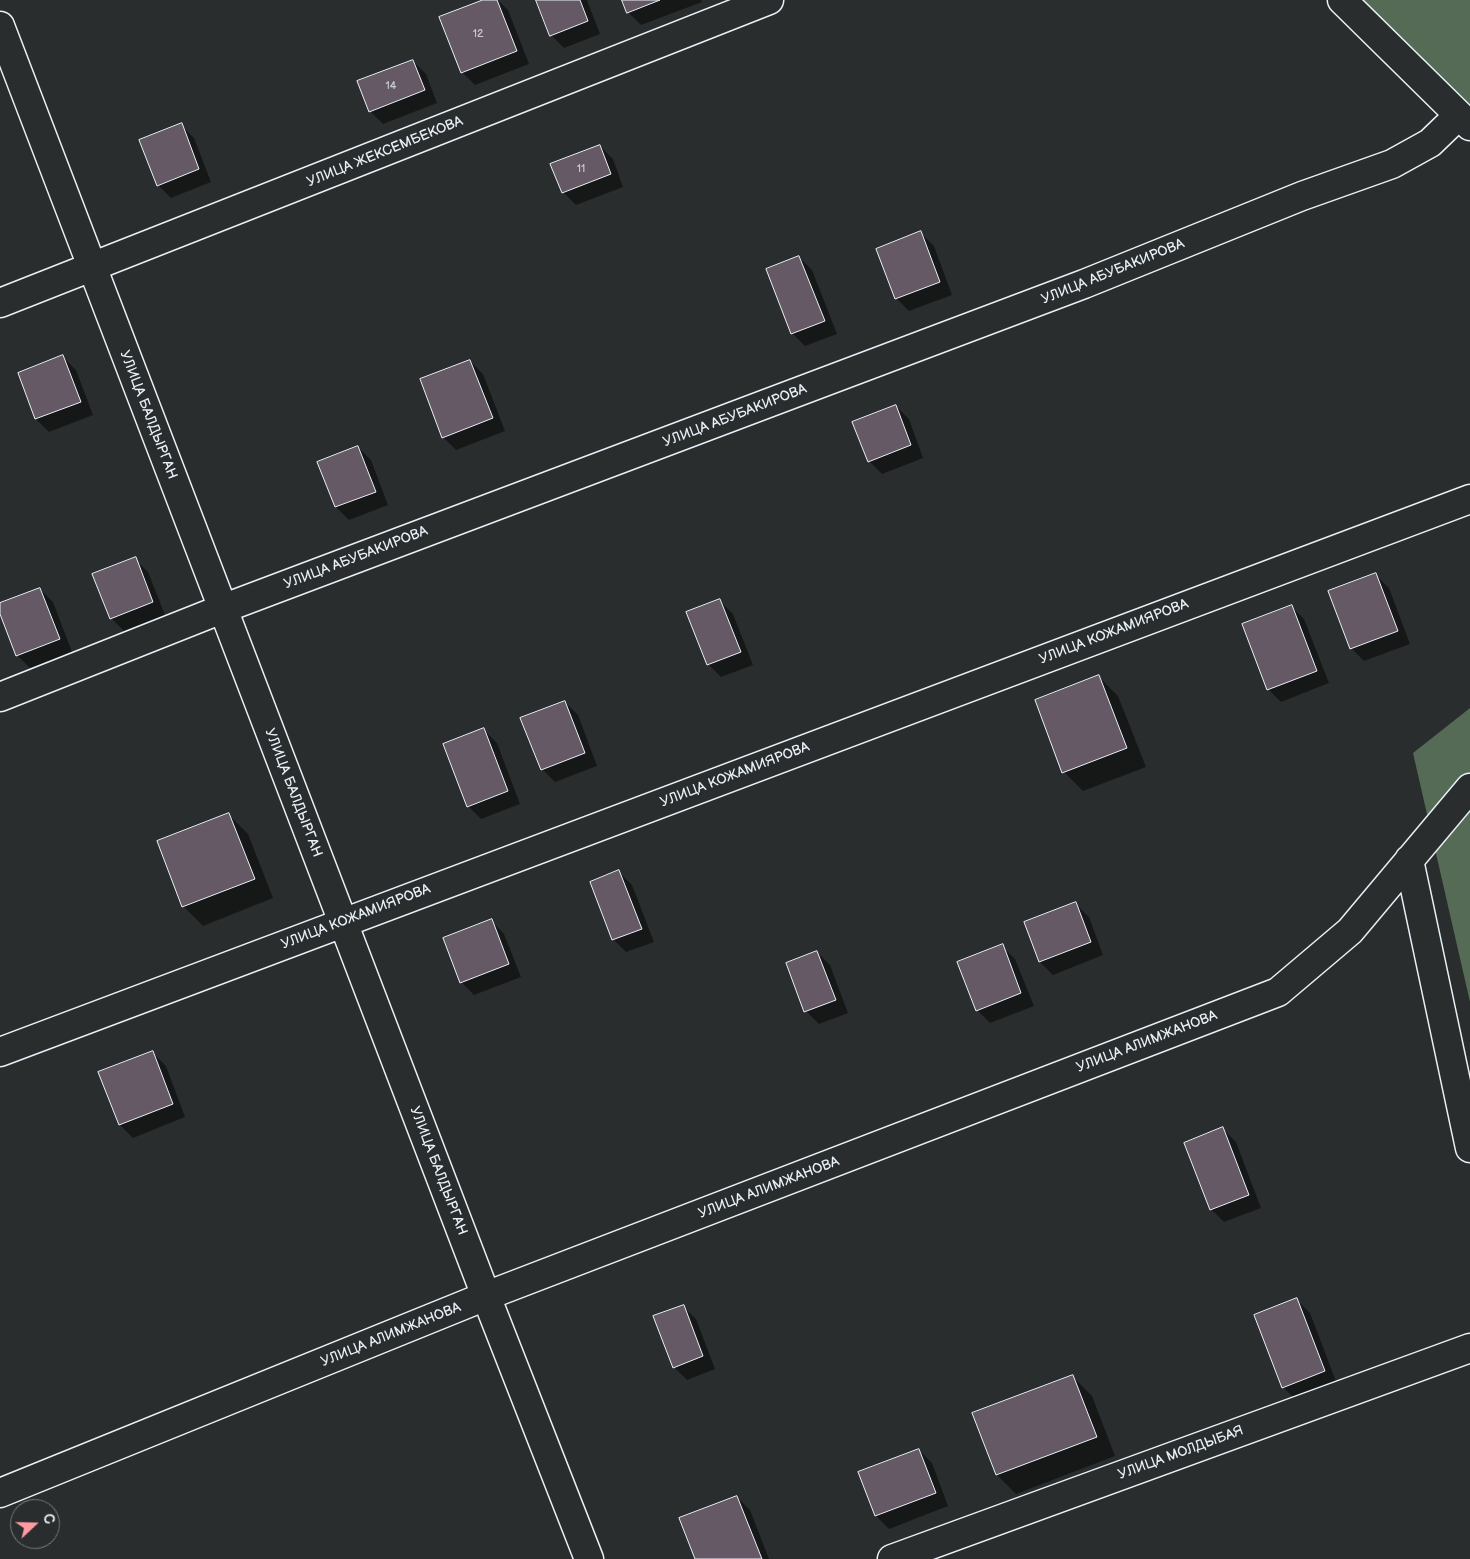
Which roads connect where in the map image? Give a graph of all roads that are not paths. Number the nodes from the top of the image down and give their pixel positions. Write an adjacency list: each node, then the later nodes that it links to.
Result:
1 (769, 0): 5 (street, УЛИЦА ЖЕКСЕМБЕКОВА)
2 (1342, 0): 4 (street)
3 (0, 26): 5 (street, УЛИЦА БАЛДЫРГАН)
4 (1464, 121): 8 (street, УЛИЦА АБУБАКИРОВА)
5 (93, 268): 6 (street, УЛИЦА ЖЕКСЕМБЕКОВА); 8 (street, УЛИЦА БАЛДЫРГАН)
6 (0, 303)
7 (1470, 499): 12 (street, УЛИЦА КОЖАМИЯРОВА)
8 (222, 609): 9 (street, УЛИЦА АБУБАКИРОВА); 12 (street, УЛИЦА БАЛДЫРГАН)
9 (0, 697)
10 (1470, 788): 11 (street, УЛИЦА АЛИМЖАНОВА)
11 (1409, 860): 14 (street); 15 (street, УЛИЦА АЛИМЖАНОВА)
12 (342, 922): 13 (street, УЛИЦА КОЖАМИЯРОВА); 15 (street, УЛИЦА БАЛДЫРГАН)
13 (0, 1052)
14 (1470, 1148)
15 (486, 1296): 17 (street, УЛИЦА АЛИМЖАНОВА); 18 (street, УЛИЦА БАЛДЫРГАН)
16 (1470, 1348): 19 (street, УЛИЦА МОЛДЫБАЯ)
17 (0, 1493)
18 (589, 1559)
19 (892, 1559)

